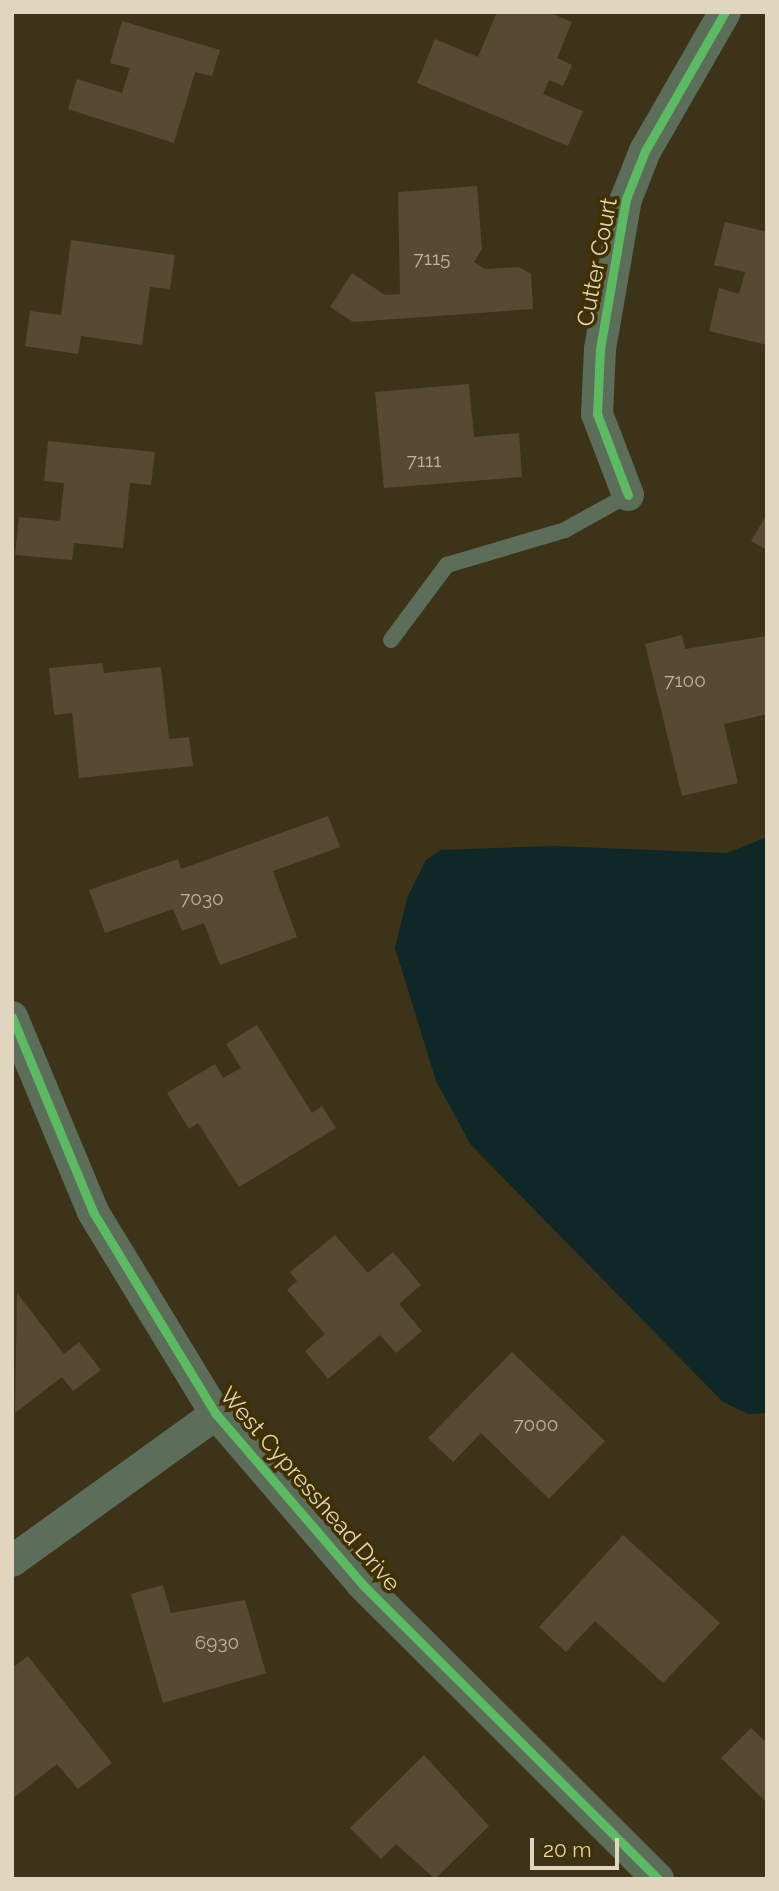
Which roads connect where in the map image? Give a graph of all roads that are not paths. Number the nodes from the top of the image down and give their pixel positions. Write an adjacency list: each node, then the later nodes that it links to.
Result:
1 (725, 12): 2 (street, Cutter Court)
2 (628, 495): 3 (lane)
3 (391, 640)
4 (12, 1017): 5 (street, West Cypresshead Drive)
5 (216, 1414): 6 (street); 7 (street, West Cypresshead Drive)
6 (12, 1561)
7 (658, 1879)

